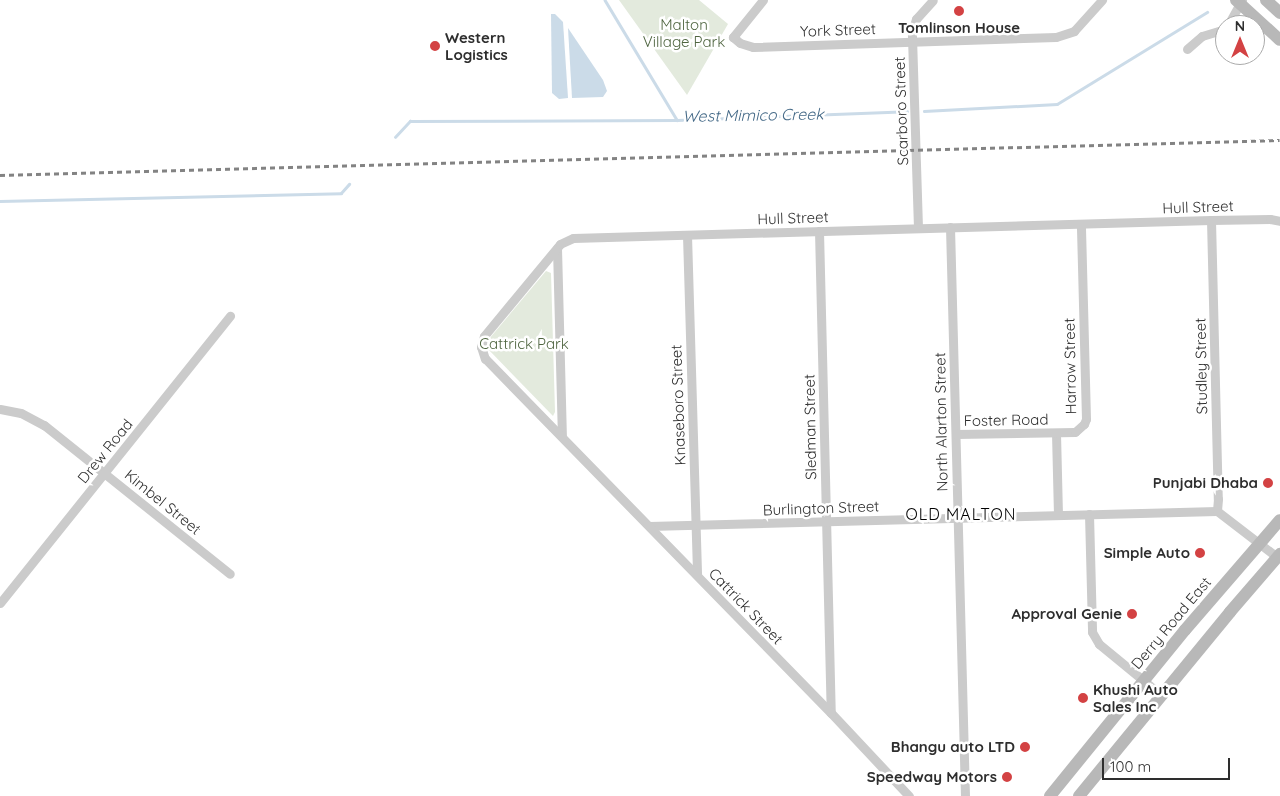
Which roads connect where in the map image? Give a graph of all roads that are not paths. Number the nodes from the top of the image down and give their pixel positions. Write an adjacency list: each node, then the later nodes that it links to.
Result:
1 (764, 0): 10 (street, York Street)
2 (933, 0): 10 (street, Scarboro Street)
3 (1102, 0): 10 (street, York Street)
4 (1266, 0): 6 (main road)
5 (1239, 1): 7 (street); 9 (main road)
6 (1280, 13)
7 (1233, 15)
8 (1215, 32): 11 (street)
9 (1280, 40)
10 (912, 41): 15 (street, Scarboro Street)
11 (1187, 48)
12 (1211, 220): 13 (street, Hull Street); 14 (street, Hull Street); 26 (street, Studley Street)
13 (1280, 221)
14 (1081, 224): 16 (street, Hull Street); 22 (street, Harrow Street)
15 (918, 228): 16 (street, Hull Street); 17 (street, Hull Street)
16 (950, 228): 23 (street, North Alarton Street)
17 (819, 231): 18 (street, Hull Street); 31 (street, Sledman Street)
18 (687, 235): 19 (street, Hull Street); 32 (street, Knaseboro Street)
19 (557, 248): 24 (street); 24 (street, Hull Street)
20 (230, 316): 25 (street, Drew Road)
21 (0, 409): 25 (street, Kimbel Street)
22 (1056, 433): 23 (street, Foster Road); 28 (street, Harrow Street)
23 (956, 434): 29 (street, North Alarton Street)
24 (562, 436): 33 (street, Cattrick Street)
25 (105, 473): 36 (street, Kimbel Street); 38 (street, Drew Road)
26 (1216, 511): 27 (street, Burlington Street); 34 (street)
27 (1089, 514): 28 (street, Burlington Street); 39 (street)
28 (1058, 515): 29 (street, Burlington Street)
29 (958, 517): 31 (street, Burlington Street); 43 (street, North Alarton Street)
30 (1280, 520): 34 (main road, Derry Road East)
31 (827, 522): 32 (street, Burlington Street); 41 (street, Sledman Street)
32 (696, 525): 33 (street, Burlington Street); 37 (street, Knaseboro Street)
33 (649, 526): 37 (street, Cattrick Street)
34 (1259, 543): 35 (street); 39 (main road, Derry Road East)
35 (1279, 556): 40 (main road)
36 (230, 574)
37 (697, 575): 41 (street, Cattrick Street)
38 (0, 603)
39 (1144, 681): 40 (street); 44 (main road, Derry Road East)
40 (1161, 695): 45 (main road)
41 (832, 713): 42 (street, Cattrick Street)
42 (909, 796)
43 (965, 796)
44 (1050, 796)
45 (1079, 796)

